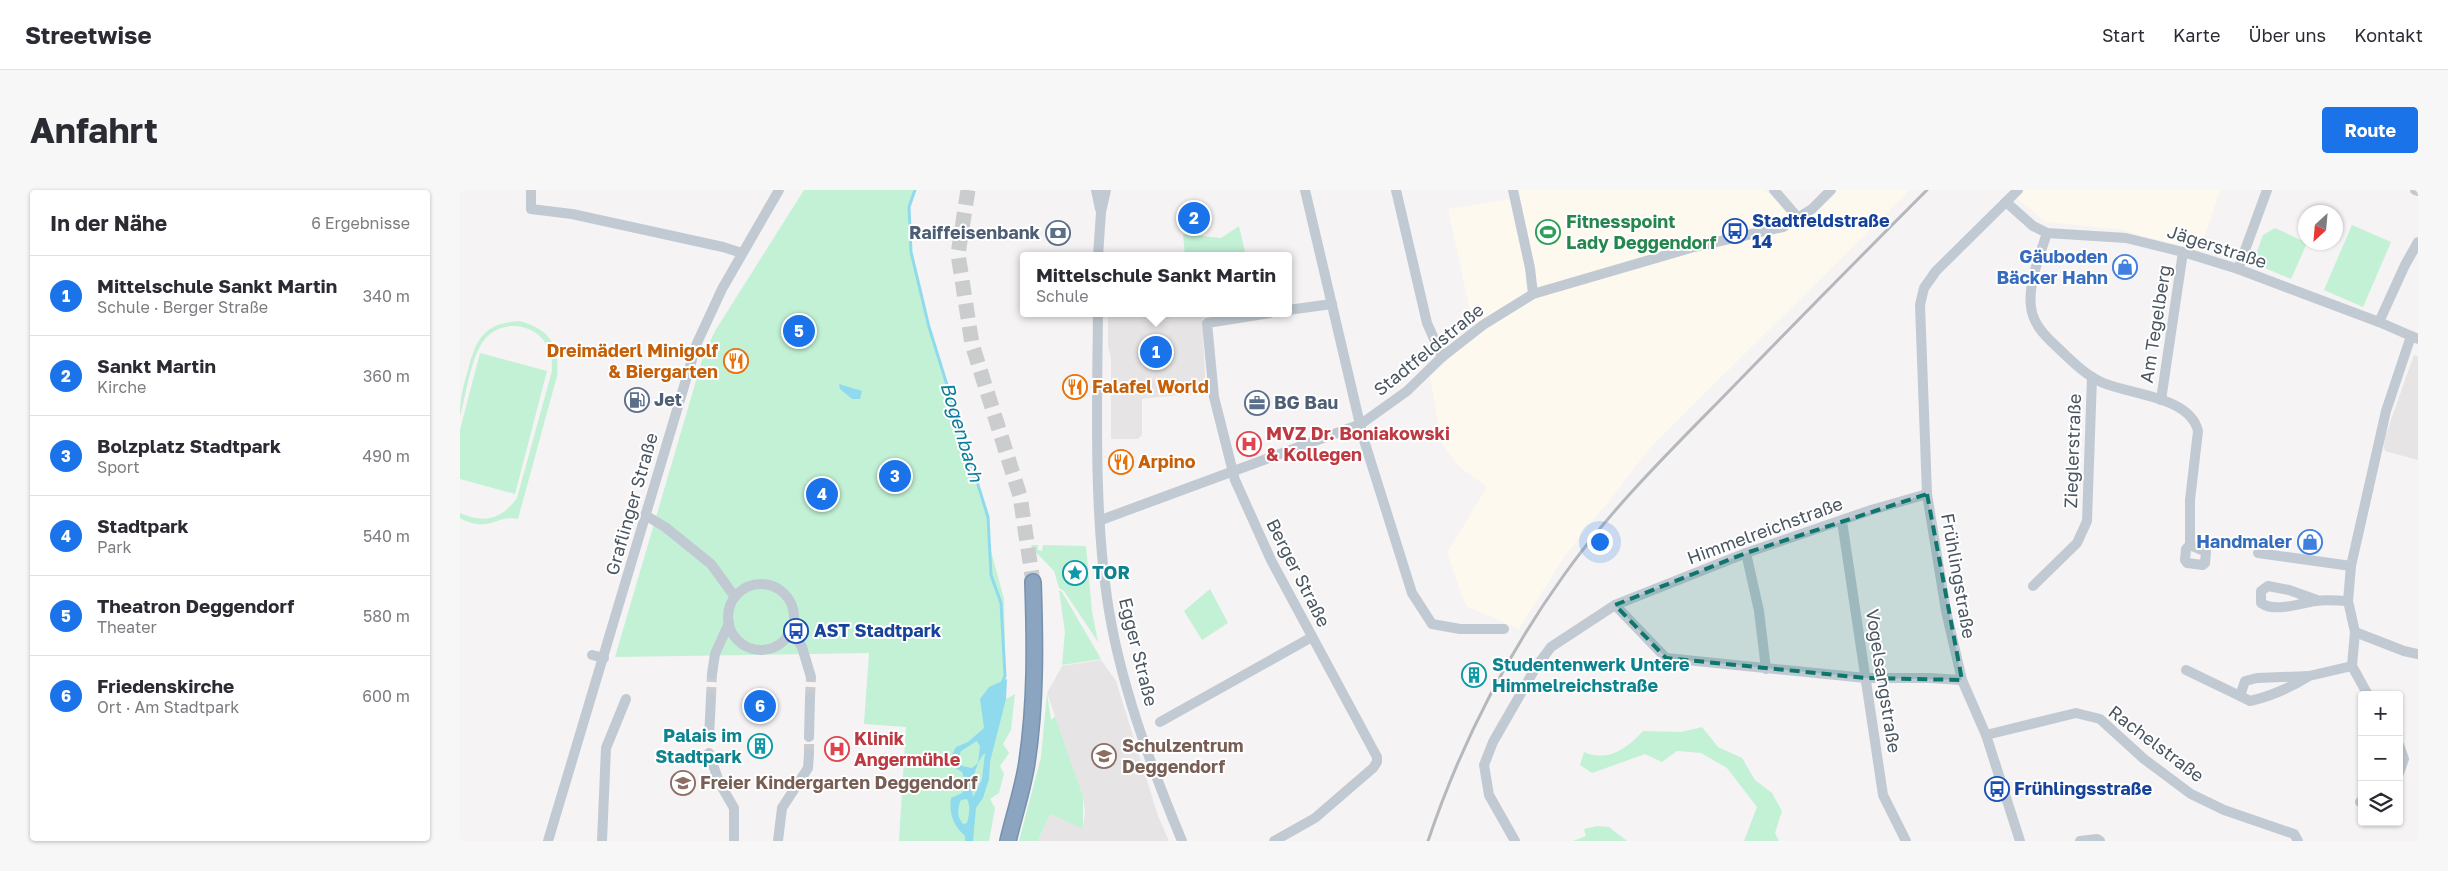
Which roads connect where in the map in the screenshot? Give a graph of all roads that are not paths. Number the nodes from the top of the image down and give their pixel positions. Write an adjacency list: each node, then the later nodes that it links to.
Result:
1 (531, 190): 19 (street)
2 (779, 190): 19 (street, Graflinger Straße)
3 (1096, 190): 13 (street)
4 (1106, 190): 13 (street)
5 (1305, 190): 22 (street)
6 (1396, 190): 28 (street)
7 (1513, 190): 21 (street)
8 (1774, 190): 14 (street)
9 (1831, 190): 14 (street, Stadtfeldstraße)
10 (2018, 190): 12 (street)
11 (2267, 190): 20 (street)
12 (2006, 202): 15 (street); 33 (street, Frühlingstraße)
13 (1101, 212): 17 (street)
14 (1800, 219): 21 (street, Stadtfeldstraße)
15 (2046, 233): 18 (street, Jägerstraße); 29 (street, Zieglerstraße)
16 (2418, 242): 26 (street)
17 (1098, 252)
18 (2183, 252): 20 (street, Jägerstraße); 30 (street, Am Tegelberg)
19 (742, 253): 34 (street, Graflinger Straße)
20 (2238, 269): 26 (street, Jägerstraße)
21 (1533, 294): 28 (street, Stadtfeldstraße)
22 (1332, 304): 23 (street); 31 (street)
23 (1292, 309)
24 (1098, 317): 35 (street, Egger Straße)
25 (1244, 317): 32 (street, Berger Straße)
26 (2379, 322): 27 (street, Jägerstraße)
27 (2415, 338): 40 (street)
28 (1442, 357): 31 (street, Stadtfeldstraße)
29 (2092, 377): 30 (street, Am Tegelberg); 42 (street, Zieglerstraße)
30 (2161, 400): 37 (street, Am Tegelberg)
31 (1361, 424): 32 (street, Stadtfeldstraße); 48 (street)
32 (1233, 471): 35 (street, Stadtfeldstraße); 51 (street, Berger Straße)
33 (1927, 494): 36 (street, Himmelreichstraße); 62 (street, Frühlingstraße)
34 (645, 515): 43 (street); 54 (street, Graflinger Straße)
35 (1101, 520): 79 (street, Egger Straße)
36 (1842, 521): 39 (street, Himmelreichstraße); 61 (street, Vogelsangstraße)
37 (2190, 545)
38 (2258, 552): 40 (street)
39 (1746, 553): 46 (street, Himmelreichstraße); 56 (street)
40 (2351, 566): 45 (street)
41 (1033, 582): 78 (highway)
42 (2033, 586)
43 (735, 597): 47 (street); 49 (street)
44 (2317, 600): 44 (street); 45 (street)
45 (2348, 602): 50 (street)
46 (1615, 605): 56 (street); 81 (street, Himmelreichstraße)
47 (729, 623): 49 (street); 58 (street)
48 (1504, 629)
49 (792, 632): 60 (street)
50 (2355, 632): 52 (street); 55 (street)
51 (1312, 636): 68 (street); 80 (street, Berger Straße)
52 (2418, 654)
53 (592, 655): 54 (street)
54 (604, 658): 74 (street, Graflinger Straße)
55 (2352, 666): 59 (street); 63 (street)
56 (1766, 669): 61 (street)
57 (2186, 670): 64 (street)
58 (712, 674)
59 (2309, 676): 64 (street); 64 (street)
60 (810, 677)
61 (1866, 678): 62 (street); 82 (street, Vogelsangstraße)
62 (1962, 680): 69 (street, Frühlingstraße)
63 (2366, 691)
64 (2240, 696)
65 (711, 697): 71 (street)
66 (810, 697): 70 (street)
67 (626, 699): 75 (street)
68 (1160, 722)
69 (1986, 735): 83 (street, Frühlingstraße); 86 (street, Rachelstraße)
70 (809, 737)
71 (709, 738)
72 (709, 753): 76 (street)
73 (809, 754): 77 (street)
74 (548, 841)
75 (602, 841)
76 (734, 841)
77 (778, 841)
78 (1008, 841)
79 (1182, 841)
80 (1274, 841)
81 (1515, 841)
82 (1906, 841)
83 (2020, 841)
84 (2080, 841): 85 (street)
85 (2100, 841)
86 (2298, 841)

